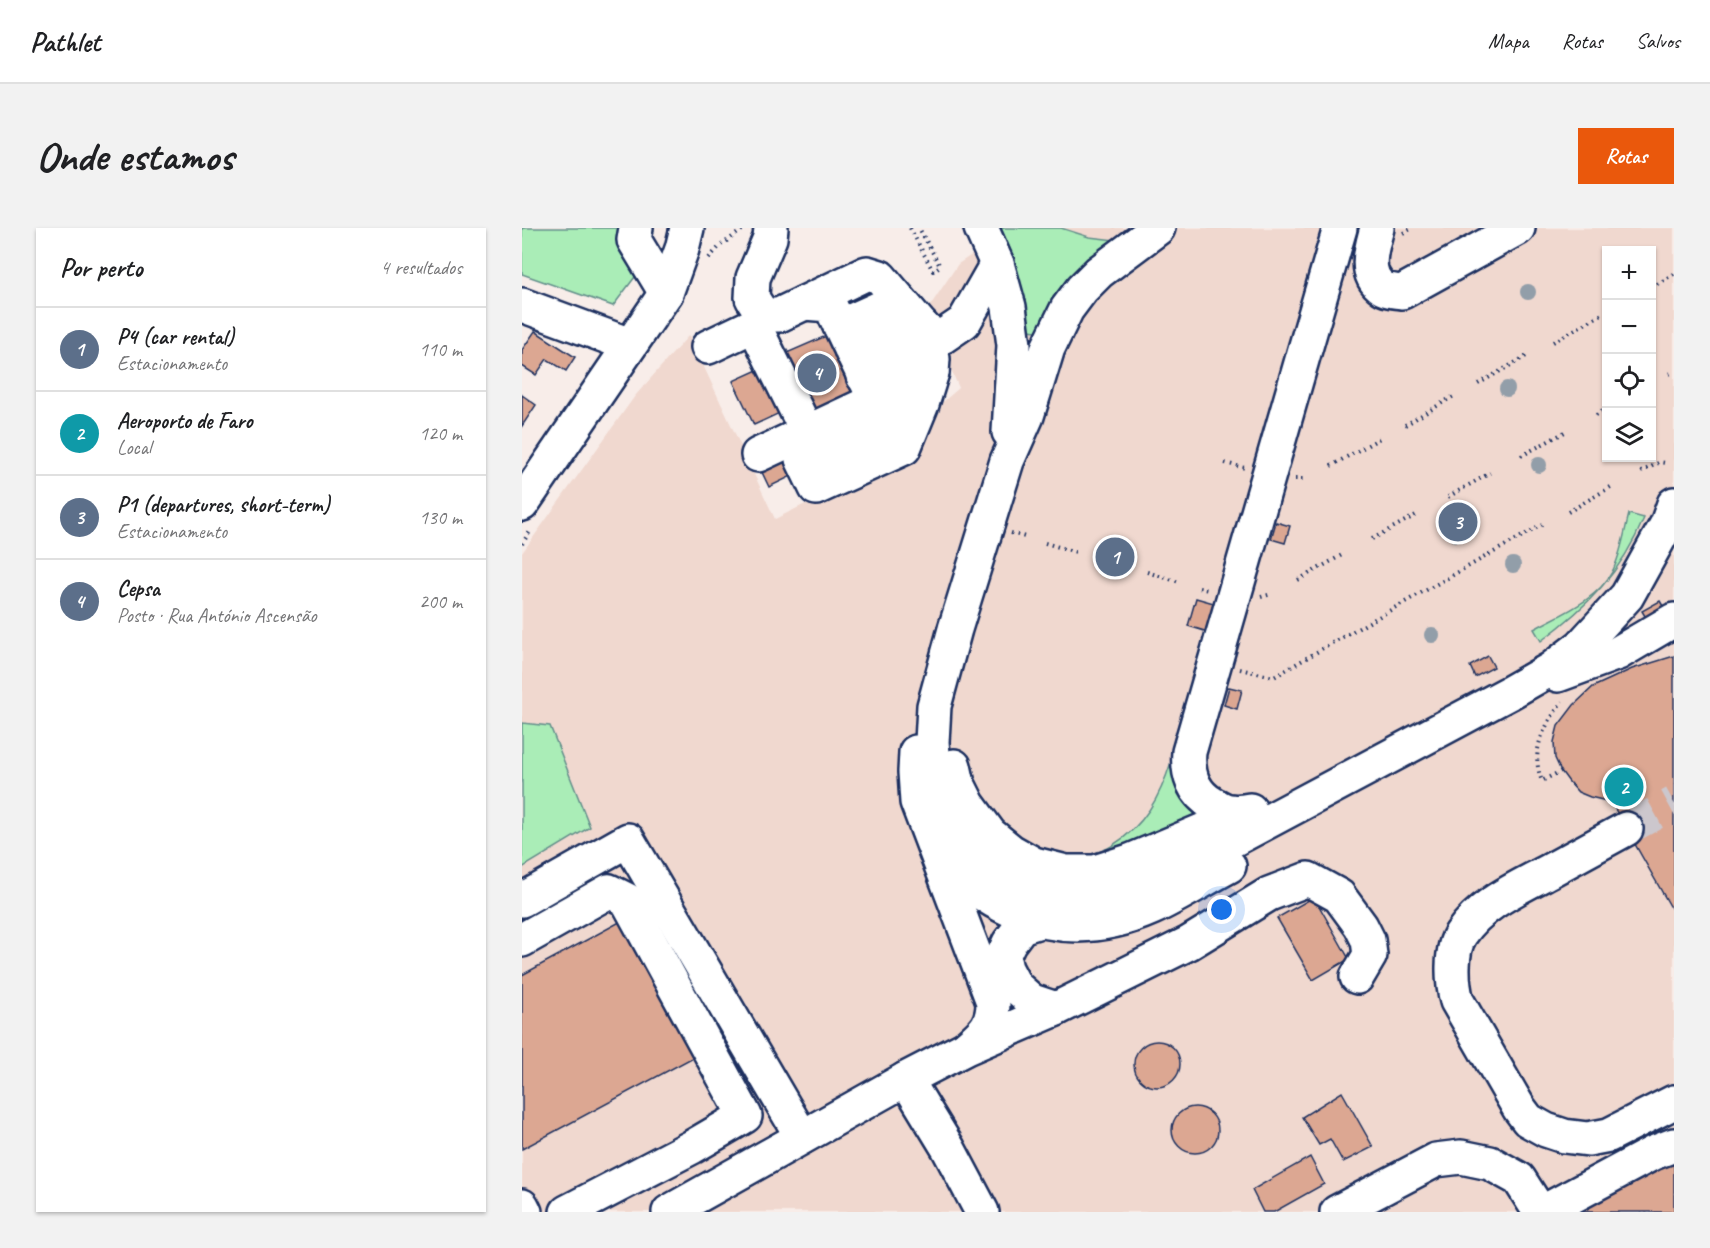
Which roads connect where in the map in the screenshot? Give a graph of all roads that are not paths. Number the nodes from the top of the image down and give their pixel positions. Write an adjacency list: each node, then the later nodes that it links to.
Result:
1 (636, 228): 10 (street)
2 (771, 228): 13 (street)
3 (981, 228): 9 (street)
4 (1158, 228): 21 (street)
5 (1340, 228): 30 (street)
6 (1377, 228): 7 (street)
7 (1518, 228)
8 (685, 239): 10 (street)
9 (997, 264): 14 (street); 21 (street)
10 (666, 293): 15 (street)
11 (804, 303): 13 (street); 14 (street); 17 (street)
12 (523, 308): 15 (street)
13 (759, 320): 16 (street); 19 (street)
14 (922, 330): 17 (street); 17 (street); 18 (street)
15 (630, 345): 22 (street)
16 (708, 347)
17 (858, 364): 18 (street); 19 (street)
18 (922, 404): 19 (street)
19 (812, 442): 20 (street)
20 (758, 455)
21 (1007, 461): 26 (street)
22 (522, 504)
23 (1674, 504): 27 (street)
24 (1674, 605): 27 (street)
25 (1674, 620): 28 (street)
26 (955, 629): 29 (street); 30 (street); 32 (street)
27 (1581, 646): 28 (street)
28 (1509, 693): 29 (street)
29 (1406, 749): 30 (street); 34 (street)
30 (1250, 810)
31 (1626, 829): 40 (street)
32 (930, 836): 34 (street); 38 (street)
33 (522, 900): 41 (street)
34 (1040, 921): 37 (street)
35 (522, 940): 43 (street)
36 (1357, 977): 37 (street)
37 (1056, 1009): 38 (street)
38 (966, 1048): 39 (street)
39 (906, 1079): 41 (street); 49 (street)
40 (1674, 1102)
41 (802, 1137): 44 (street)
42 (1674, 1145): 51 (street)
43 (692, 1147): 44 (street); 47 (street)
44 (714, 1186): 48 (street)
45 (522, 1206): 46 (street)
46 (525, 1212)
47 (567, 1212)
48 (669, 1212)
49 (982, 1212)
50 (1337, 1212): 51 (street)
51 (1541, 1212)

